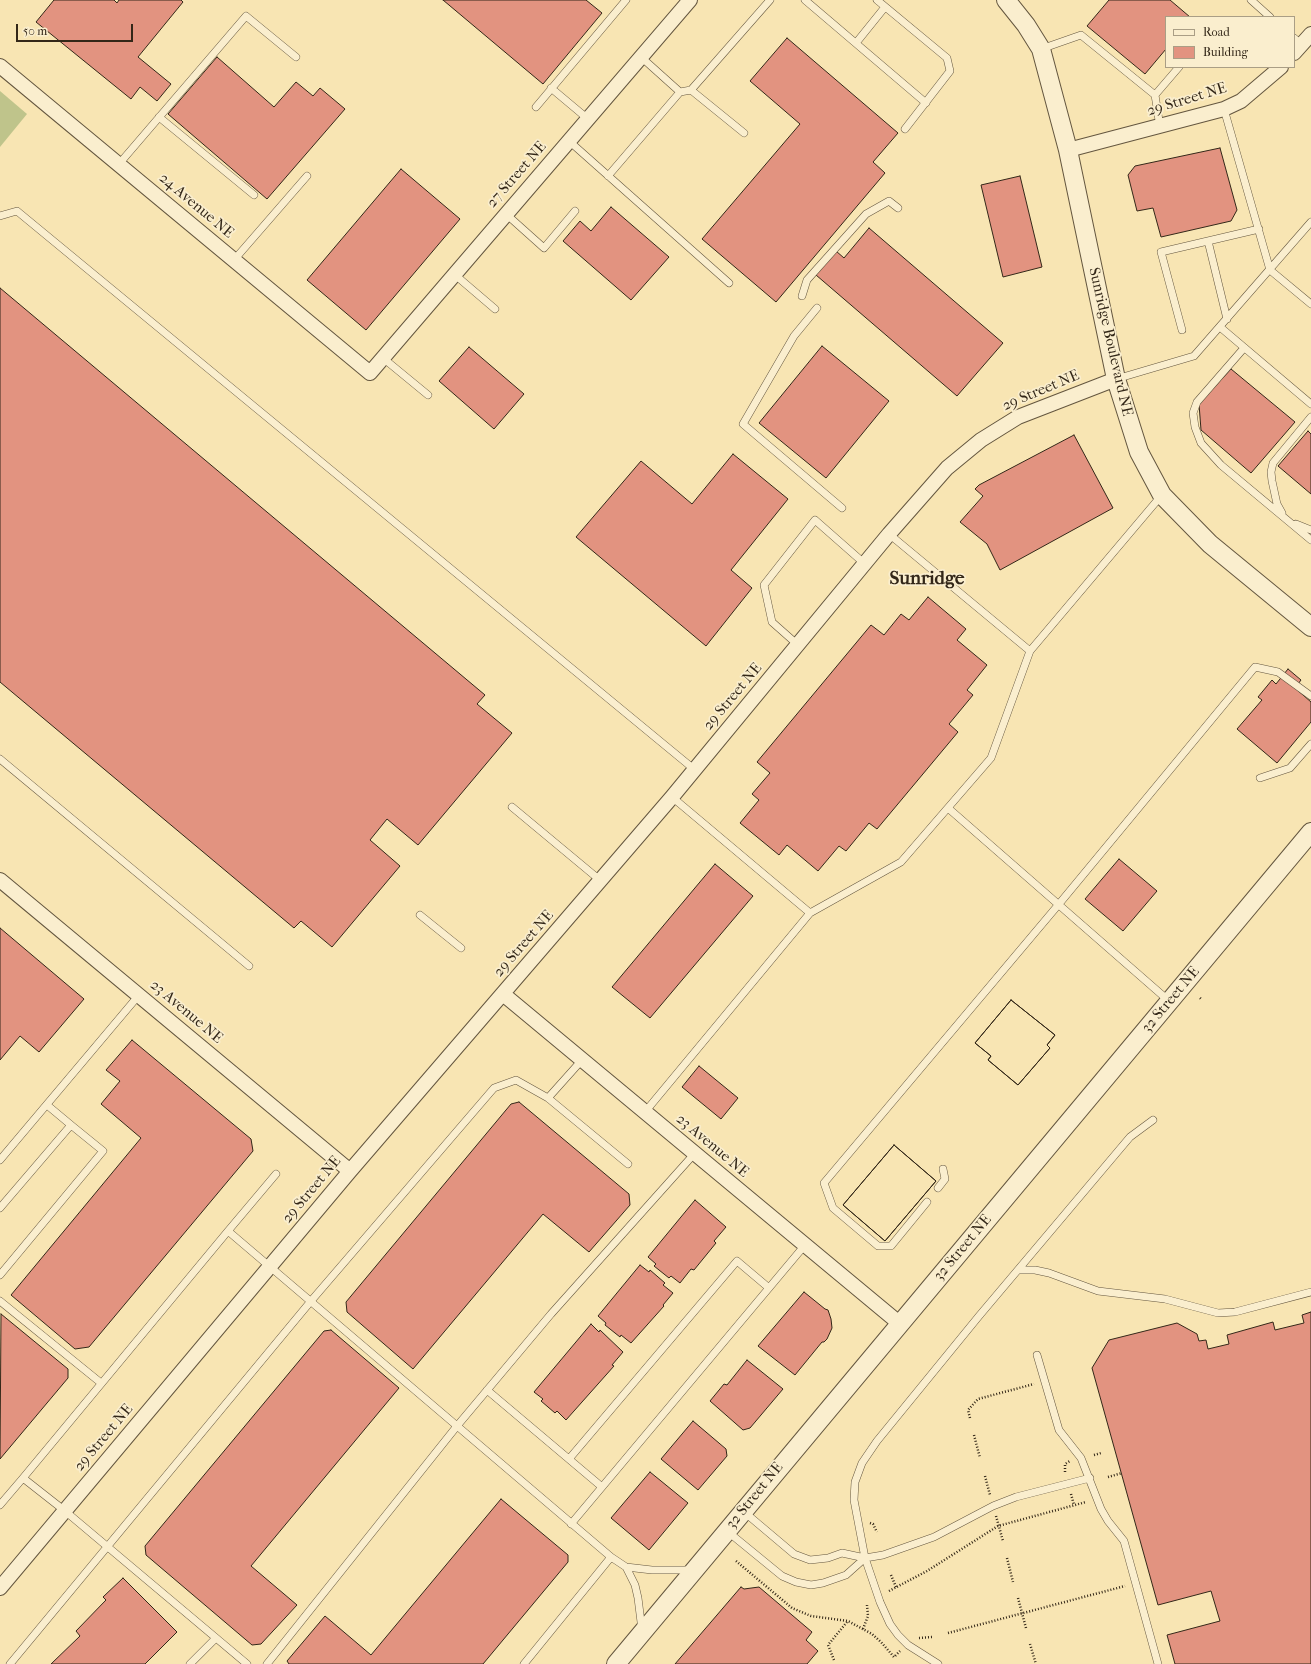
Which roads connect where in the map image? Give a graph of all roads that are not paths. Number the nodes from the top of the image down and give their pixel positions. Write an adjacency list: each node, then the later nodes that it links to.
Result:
1 (626, 0): 19 (lane)
2 (690, 0): 14 (street, 27 Street NE)
3 (770, 0): 20 (lane)
4 (805, 0): 11 (lane)
5 (877, 0): 8 (lane)
6 (1006, 0): 13 (street, Sunridge Boulevard NE)
7 (1254, 1): 9 (lane)
8 (885, 7): 11 (lane); 23 (lane)
9 (1269, 16)
10 (1311, 34): 12 (street)
11 (856, 43): 23 (lane)
12 (1297, 45)
13 (1041, 49): 22 (lane); 32 (street, Sunridge Boulevard NE)
14 (641, 57): 21 (lane); 27 (street, 27 Street NE)
15 (296, 58): 26 (lane)
16 (0, 66): 33 (street, 24 Avenue NE)
17 (1178, 68): 22 (lane)
18 (1280, 68): 25 (street, 29 Street NE)
19 (551, 88): 24 (lane); 27 (lane)
20 (691, 90): 21 (lane); 30 (lane)
21 (680, 92): 35 (lane)
22 (1155, 95): 28 (lane)
23 (926, 103): 29 (lane)
24 (536, 107)
25 (1224, 109): 28 (street, 29 Street NE); 42 (lane)
26 (159, 117): 33 (lane); 36 (lane)
27 (588, 119): 31 (street, 27 Street NE)
28 (1160, 127): 32 (street, 29 Street NE)
29 (905, 129)
30 (744, 133)
31 (569, 141): 35 (lane); 39 (street, 27 Street NE)
32 (1068, 150): 58 (street, Sunridge Boulevard NE)
33 (119, 164): 44 (street, 24 Avenue NE)
34 (307, 176): 44 (lane)
35 (608, 176): 47 (lane)
36 (254, 195)
37 (898, 208): 48 (lane)
38 (575, 211): 39 (lane)
39 (506, 214): 46 (street, 27 Street NE)
40 (0, 216): 75 (lane)
41 (1311, 222): 45 (lane)
42 (1259, 229): 43 (lane); 45 (lane)
43 (1208, 241): 52 (lane); 54 (lane)
44 (234, 260): 57 (street, 24 Avenue NE)
45 (1270, 270): 49 (lane); 52 (lane)
46 (454, 274): 51 (lane); 56 (street, 27 Street NE)
47 (729, 283)
48 (802, 296)
49 (1311, 304)
50 (817, 308): 63 (lane)
51 (495, 309)
52 (1227, 319): 53 (lane)
53 (1220, 327): 55 (lane); 58 (lane)
54 (1182, 330)
55 (1244, 348): 60 (lane); 64 (lane)
56 (383, 358): 57 (street, 27 Street NE); 59 (lane)
57 (370, 373)
58 (1116, 379): 62 (street, Sunridge Boulevard NE); 66 (street, 29 Street NE)
59 (428, 395)
60 (1311, 404)
61 (1311, 417): 64 (lane)
62 (1162, 495): 69 (street, Sunridge Boulevard NE); 71 (lane)
63 (842, 508)
64 (1284, 517): 65 (lane); 67 (lane)
65 (1311, 530)
66 (890, 534): 68 (street, 29 Street NE); 71 (lane)
67 (1311, 540)
68 (865, 564): 70 (street, 29 Street NE); 70 (lane)
69 (1309, 622)
70 (798, 645): 75 (street, 29 Street NE)
71 (1030, 651): 79 (lane)
72 (1311, 696): 83 (lane)
73 (1311, 744): 76 (lane)
74 (0, 759): 87 (lane)
75 (694, 770): 77 (street, 29 Street NE)
76 (1260, 778)
77 (672, 797): 82 (street, 29 Street NE); 84 (lane)
78 (512, 807): 82 (lane)
79 (948, 808): 83 (lane); 84 (lane)
80 (1311, 832): 90 (street, 32 Street NE)
81 (0, 880): 89 (street, 23 Avenue NE)
82 (601, 880): 88 (street, 29 Street NE)
83 (1058, 904): 90 (lane); 104 (lane)
84 (810, 913): 94 (lane)
85 (420, 915): 86 (lane)
86 (461, 948)
87 (249, 966)
88 (503, 994): 91 (street, 23 Avenue NE); 101 (street, 29 Street NE)
89 (139, 996): 93 (lane); 101 (street, 23 Avenue NE)
90 (1170, 1002): 115 (street, 32 Street NE)
91 (582, 1060): 92 (lane); 94 (street, 23 Avenue NE)
92 (548, 1098): 99 (lane); 114 (lane)
93 (47, 1105): 96 (lane); 98 (lane)
94 (645, 1112): 97 (street, 23 Avenue NE)
95 (1153, 1120): 109 (lane)
96 (71, 1125): 105 (lane); 110 (lane)
97 (695, 1153): 107 (street, 23 Avenue NE); 118 (lane)
98 (0, 1160)
99 (628, 1164)
100 (943, 1169): 103 (lane)
101 (350, 1171): 108 (street, 29 Street NE)
102 (276, 1174): 106 (lane)
103 (938, 1188)
104 (927, 1202)
105 (0, 1208)
106 (228, 1231): 108 (lane); 117 (lane)
107 (805, 1245): 111 (lane); 115 (street, 23 Avenue NE)
108 (270, 1267): 114 (lane); 125 (street, 29 Street NE)
109 (1018, 1270): 112 (lane); 131 (lane)
110 (0, 1275)
111 (769, 1288): 120 (lane); 123 (lane)
112 (1311, 1292)
113 (0, 1301): 117 (lane)
114 (311, 1301): 119 (lane); 129 (lane)
115 (899, 1323): 126 (street, 32 Street NE)
116 (1037, 1355): 122 (lane)
117 (101, 1383): 121 (lane)
118 (487, 1390): 119 (lane); 120 (lane)
119 (456, 1426): 127 (lane); 140 (lane)
120 (569, 1459): 123 (lane)
121 (23, 1478): 124 (lane); 125 (lane)
122 (1090, 1478): 131 (lane); 144 (lane)
123 (602, 1487): 127 (lane)
124 (0, 1504)
125 (65, 1511): 129 (lane); 134 (street, 29 Street NE)
126 (742, 1511): 128 (street, 32 Street NE); 131 (lane)
127 (571, 1524): 130 (lane)
128 (727, 1531): 131 (lane); 133 (street, 32 Street NE)
129 (107, 1547): 136 (lane); 137 (lane)
130 (611, 1557): 132 (lane); 141 (lane)
131 (865, 1558): 143 (lane)
132 (626, 1567): 133 (lane); 135 (lane)
133 (696, 1570): 135 (street, 32 Street NE)
134 (0, 1588)
135 (642, 1632): 142 (street, 32 Street NE)
136 (216, 1638): 138 (lane); 139 (lane)
137 (10, 1664)
138 (191, 1664)
139 (247, 1664)
140 (267, 1664)
141 (524, 1664)
142 (616, 1664)
143 (938, 1664)
144 (1158, 1664)

